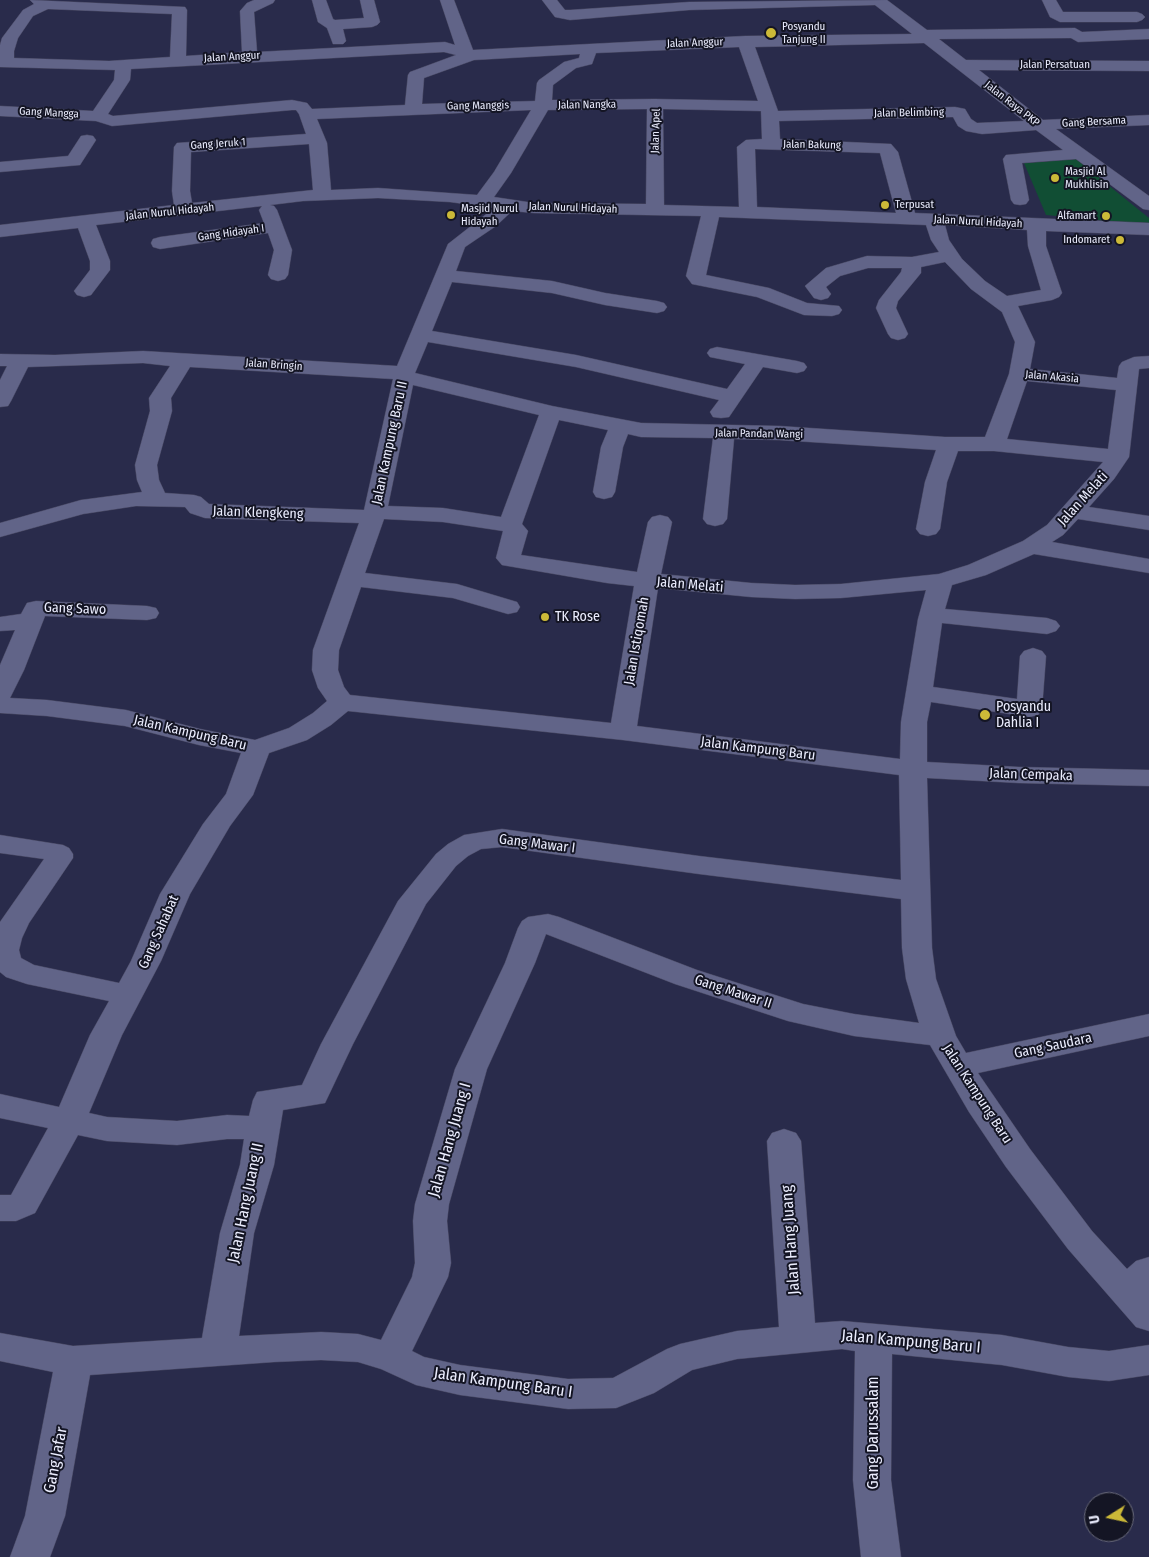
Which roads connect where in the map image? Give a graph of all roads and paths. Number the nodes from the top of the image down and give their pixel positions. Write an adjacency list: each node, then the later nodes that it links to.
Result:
1 (268, 0): 22 (street)
2 (319, 0): 13 (street)
3 (367, 0): 13 (street)
4 (466, 0): 9 (street)
5 (549, 0): 11 (street)
6 (877, 0): 11 (street); 16 (street, Jalan Raya PKP)
7 (1048, 0): 12 (street)
8 (1127, 0): 12 (street)
9 (447, 1): 21 (street)
10 (41, 2): 17 (street); 23 (street)
11 (733, 3)
12 (1137, 17): 14 (street)
13 (334, 25): 20 (street)
14 (1149, 29)
15 (1149, 34): 16 (street, Jalan Anggur)
16 (925, 37): 18 (street, Jalan Anggur); 25 (street, Jalan Raya PKP)
17 (5, 38): 24 (street)
18 (745, 42): 19 (street, Jalan Anggur); 32 (street, Jalan Bakung)
19 (590, 48): 21 (street, Jalan Anggur); 29 (street)
20 (341, 52): 21 (street, Jalan Anggur); 22 (street, Jalan Anggur)
21 (468, 53): 30 (street)
22 (250, 56): 23 (street, Jalan Anggur)
23 (178, 60): 26 (street, Jalan Anggur)
24 (4, 62): 26 (street, Jalan Anggur)
25 (961, 64): 27 (street, Jalan Persatuan); 36 (street, Jalan Raya PKP)
26 (123, 65): 34 (street)
27 (1149, 66)
28 (655, 104): 29 (street, Jalan Nangka); 32 (street, Jalan Apel); 49 (street, Jalan Apel)
29 (543, 105): 30 (street, Gang Manggis); 45 (street, Jalan Nangka)
30 (413, 108): 33 (street, Gang Manggis)
31 (0, 111): 34 (street, Gang Mangga)
32 (770, 111): 36 (street, Jalan Belimbing); 39 (street, Jalan Bakung)
33 (308, 114): 34 (street, Gang Manggis); 37 (street)
34 (98, 116)
35 (1149, 120): 36 (street, Gang Bersama)
36 (1040, 125): 40 (street, Jalan Raya PKP)
37 (316, 138): 42 (street); 48 (street, Gang Jeruk 1)
38 (87, 140): 41 (street)
39 (771, 144): 51 (street); 52 (street, Jalan Bakung)
40 (1080, 154): 43 (street); 47 (street, Jalan Raya PKP)
41 (0, 167)
42 (322, 194): 44 (street, Jalan Nurul Hidayah); 45 (street, Jalan Nurul Hidayah)
43 (1020, 200)
44 (268, 201): 48 (street, Jalan Nurul Hidayah); 56 (street, Gang Hidayah I)
45 (482, 201): 46 (street, Jalan Nurul Hidayah)
46 (508, 205): 49 (street, Jalan Nurul Hidayah); 63 (street, Jalan Kampung Baru II)
47 (1149, 205)
48 (184, 210): 54 (street, Jalan Nurul Hidayah)
49 (655, 210): 50 (street, Jalan Nurul Hidayah)
50 (711, 211): 51 (street, Jalan Nurul Hidayah); 61 (street)
51 (748, 212): 52 (street, Jalan Nurul Hidayah)
52 (907, 219): 53 (street, Jalan Nurul Hidayah)
53 (934, 220): 55 (street, Jalan Nurul Hidayah); 60 (street)
54 (85, 222): 58 (street, Jalan Nurul Hidayah); 64 (street)
55 (1036, 225): 57 (street, Jalan Nurul Hidayah); 65 (street)
56 (274, 227): 59 (street, Gang Hidayah I); 62 (street)
57 (1149, 229)
58 (0, 231)
59 (160, 243)
60 (949, 256): 61 (street); 65 (street)
61 (912, 263): 67 (street)
62 (278, 275)
63 (444, 275): 66 (street); 68 (street, Jalan Kampung Baru II)
64 (84, 291)
65 (1003, 302): 75 (street)
66 (657, 307)
67 (898, 334)
68 (421, 335): 76 (street, Jalan Kampung Baru II); 78 (street)
69 (717, 354): 70 (street)
70 (758, 360): 74 (street); 78 (street)
71 (10, 361): 72 (street, Jalan Bringin); 79 (street)
72 (184, 361): 76 (street, Jalan Bringin); 87 (street)
73 (1149, 362): 77 (street, Jalan Melati)
74 (797, 367)
75 (1020, 374): 77 (street, Jalan Akasia); 84 (street, Jalan Akasia)
76 (405, 375): 80 (street, Jalan Pandan Wangi); 89 (street, Jalan Kampung Baru II)
77 (1128, 385): 85 (street, Jalan Melati)
78 (731, 396): 82 (street)
79 (0, 401)
80 (552, 412): 81 (street, Jalan Pandan Wangi); 93 (street)
81 (620, 427): 82 (street, Jalan Pandan Wangi); 86 (street)
82 (716, 433): 83 (street, Jalan Pandan Wangi); 90 (street)
83 (950, 443): 84 (street, Jalan Pandan Wangi); 94 (street)
84 (994, 444): 85 (street, Jalan Pandan Wangi)
85 (1118, 458): 88 (street, Jalan Melati)
86 (604, 492)
87 (157, 498): 89 (street, Jalan Klengkeng); 95 (street, Jalan Klengkeng)
88 (1072, 511): 92 (street); 96 (street, Jalan Melati)
89 (374, 514): 93 (street, Jalan Klengkeng); 98 (street, Jalan Kampung Baru II)
90 (715, 519)
91 (660, 522): 99 (street, Jalan Istiqomah)
92 (1149, 523)
93 (510, 525): 99 (street, Jalan Melati)
94 (928, 529)
95 (0, 530)
96 (1031, 546): 97 (street); 100 (street, Jalan Melati)
97 (1149, 566)
98 (352, 579): 101 (street); 110 (street, Jalan Kampung Baru II)
99 (647, 581): 100 (street, Jalan Melati); 112 (street, Jalan Istiqomah)
100 (941, 581): 103 (street)
101 (508, 607)
102 (147, 613): 104 (street, Gang Sawo)
103 (931, 615): 106 (street); 109 (street)
104 (30, 621): 105 (street); 108 (street, Gang Sawo)
105 (0, 624)
106 (1047, 626)
107 (1033, 656): 109 (street)
108 (0, 693)
109 (920, 693): 114 (street)
110 (342, 702): 112 (street, Jalan Kampung Baru); 113 (street, Jalan Kampung Baru)
111 (0, 704): 113 (street, Jalan Kampung Baru)
112 (623, 732): 114 (street, Jalan Kampung Baru)
113 (257, 748): 119 (street, Gang Sahabat)
114 (913, 769): 115 (street, Jalan Cempaka); 117 (street, Jalan Kampung Baru)
115 (1149, 778)
116 (0, 844): 119 (street)
117 (915, 891): 121 (street, Jalan Kampung Baru); 125 (street, Gang Mawar I)
118 (533, 928): 121 (street, Gang Mawar II); 134 (street, Jalan Hang Juang I)
119 (128, 995): 124 (street, Gang Sahabat)
120 (1149, 1025): 122 (street, Gang Saudara)
121 (940, 1036): 122 (street, Jalan Kampung Baru)
122 (958, 1066): 128 (street, Jalan Kampung Baru)
123 (0, 1106): 124 (street, Jalan Hang Juang II)
124 (69, 1121): 125 (street, Jalan Hang Juang II); 127 (street, Gang Sahabat)
125 (262, 1128): 133 (street, Jalan Hang Juang II)
126 (784, 1141): 130 (street, Jalan Hang Juang)
127 (0, 1208)
128 (1137, 1281): 129 (street, Jalan Kampung Baru)
129 (1149, 1317)
130 (798, 1338): 131 (street, Jalan Kampung Baru I); 134 (street, Jalan Kampung Baru I)
131 (873, 1338): 135 (street, Jalan Kampung Baru I); 138 (street, Gang Darussalam)
132 (0, 1347): 136 (street, Jalan Kampung Baru I)
133 (218, 1352): 134 (street, Jalan Kampung Baru I); 136 (street, Jalan Kampung Baru I)
134 (391, 1357)
135 (1149, 1360)
136 (73, 1361): 137 (street, Gang Jafar)
137 (30, 1557)
138 (881, 1557)

